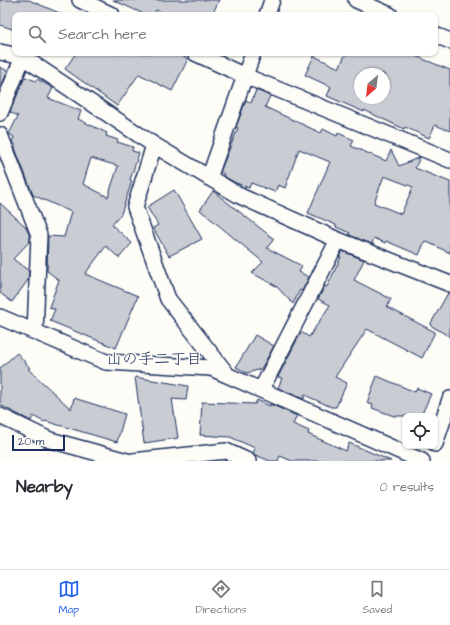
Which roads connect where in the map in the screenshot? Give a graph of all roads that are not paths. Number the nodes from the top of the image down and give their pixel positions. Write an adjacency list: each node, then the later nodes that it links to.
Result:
1 (80, 0): 4 (street)
2 (272, 0): 5 (street)
3 (356, 0): 6 (street)
4 (106, 12)
5 (268, 12)
6 (383, 12)
7 (438, 35): 8 (street)
8 (450, 41)
9 (0, 52): 10 (street)
10 (12, 54)
11 (23, 56): 15 (street); 17 (street)
12 (201, 56): 14 (street)
13 (252, 56): 14 (street)
14 (245, 76): 18 (street); 19 (street)
15 (0, 113)
16 (0, 135): 23 (street)
17 (154, 145): 19 (street); 24 (street)
18 (450, 160)
19 (208, 178): 20 (street)
20 (338, 240): 21 (street); 25 (street)
21 (450, 284)
22 (0, 317): 23 (street)
23 (35, 332): 24 (street)
24 (227, 375): 25 (street)
25 (261, 390): 33 (street)
26 (450, 399): 28 (street)
27 (0, 416): 30 (street)
28 (438, 436)
29 (434, 449): 34 (street)
30 (127, 461)
31 (133, 461): 32 (street)
32 (248, 461)
33 (422, 461)
34 (430, 461)

